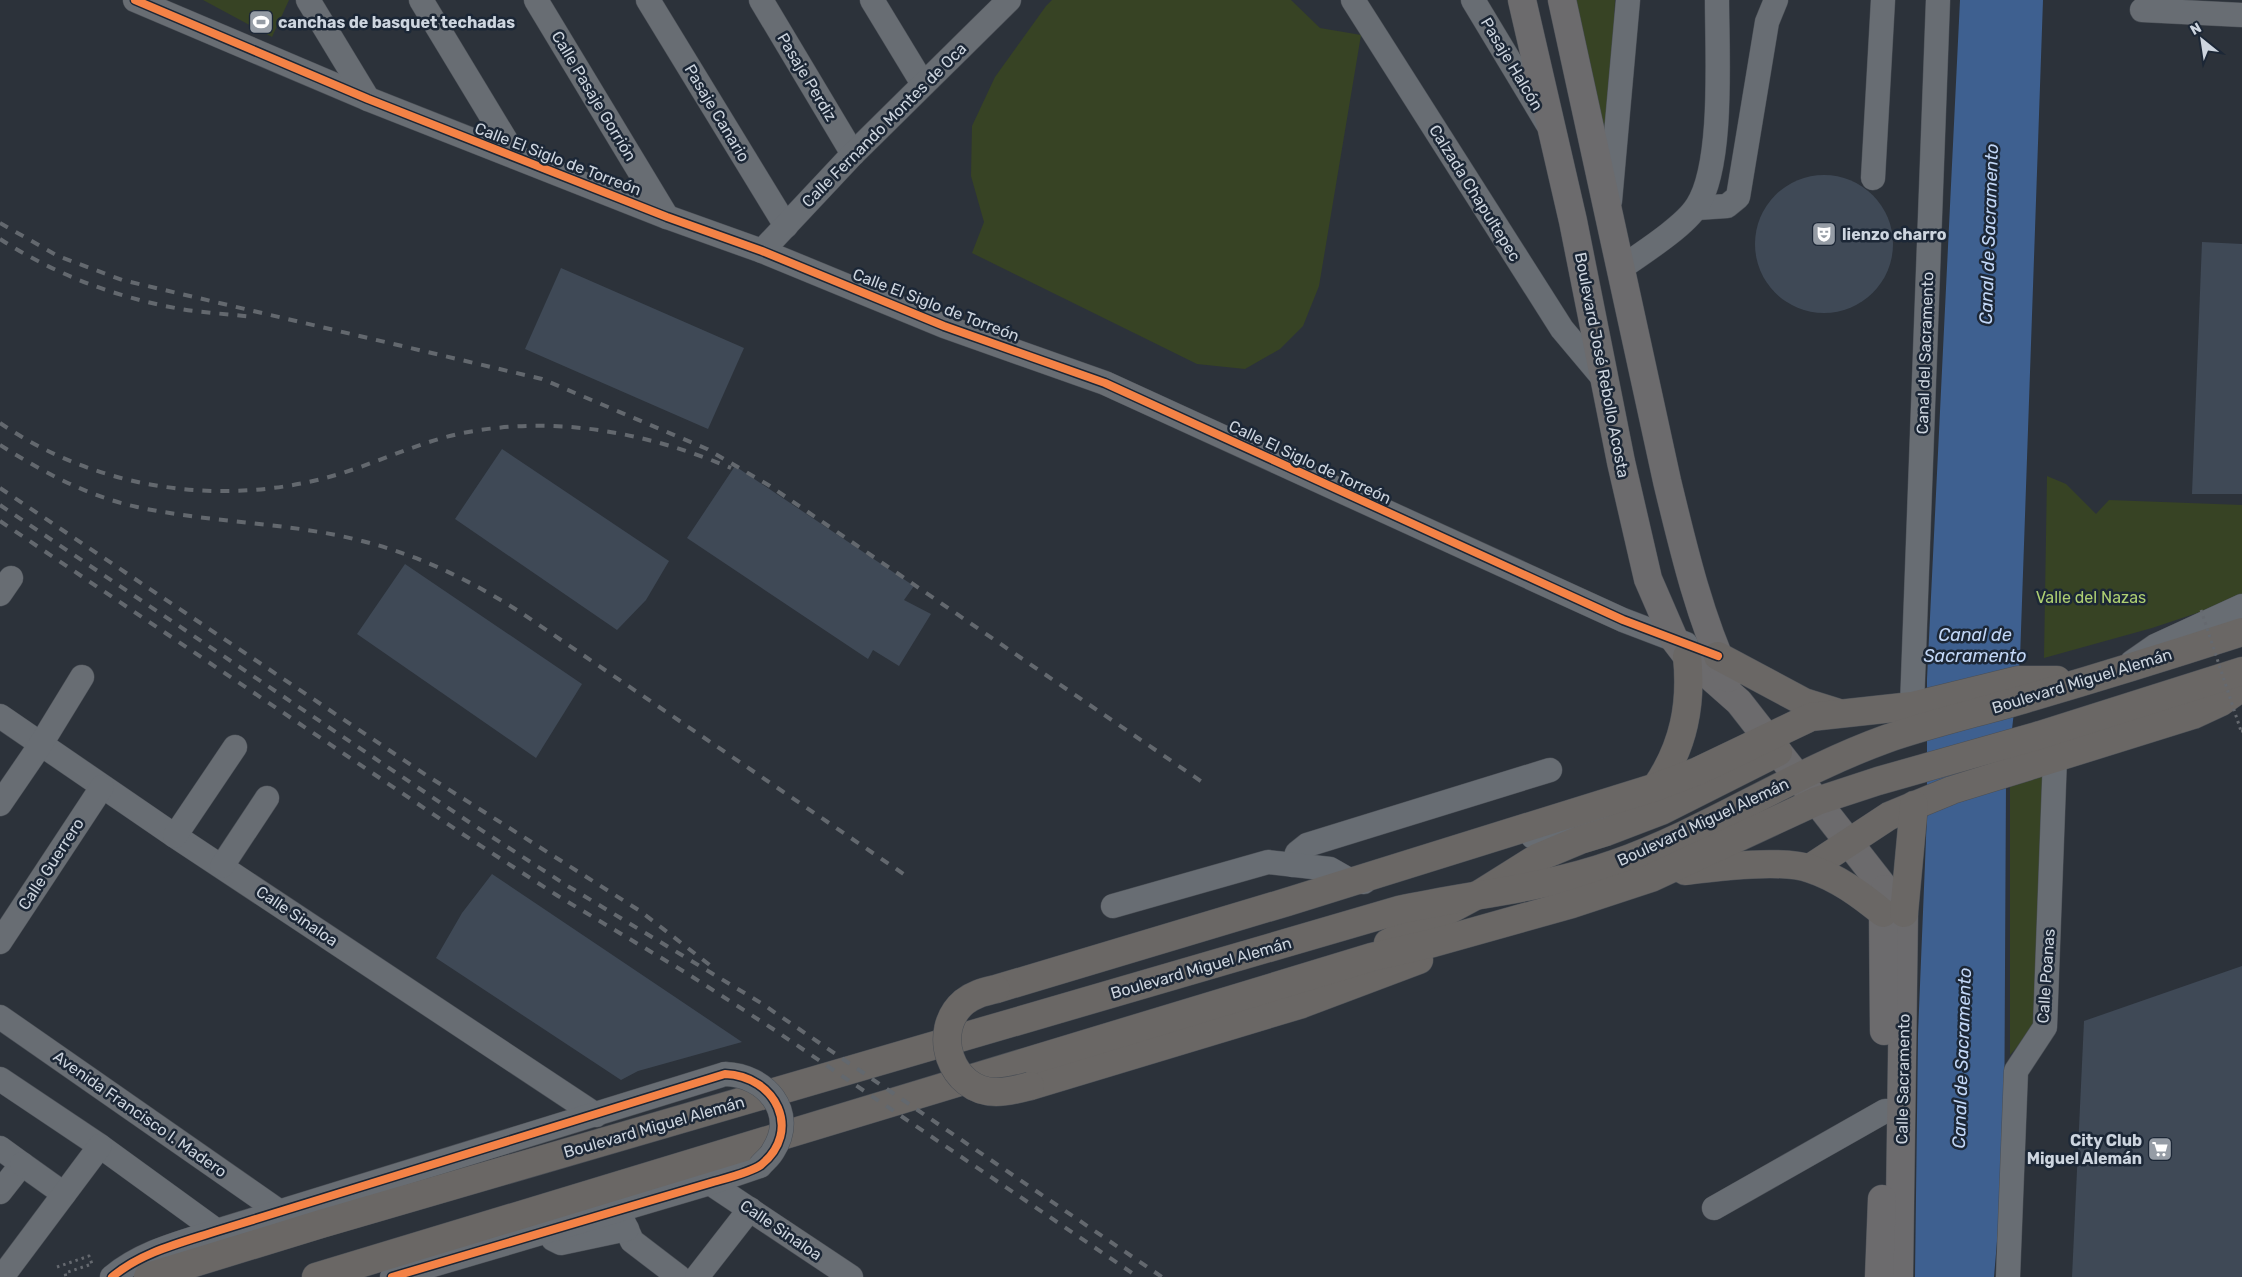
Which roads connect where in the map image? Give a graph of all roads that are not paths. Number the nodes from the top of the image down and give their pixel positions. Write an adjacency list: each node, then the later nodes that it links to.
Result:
1 (135, 0): 21 (street, Calle El Siglo de Torreón)
2 (308, 0): 21 (street)
3 (421, 0): 24 (street)
4 (536, 0): 28 (street, Calle Pasaje Gorrión)
5 (648, 0): 29 (street, Pasaje Canario)
6 (761, 0): 23 (street, Pasaje Perdiz)
7 (872, 0): 20 (street)
8 (1353, 0): 32 (street, Calzada Chapultepec)
9 (1473, 0): 22 (street, Pasaje Halcón)
10 (1522, 0): 22 (main road, Boulevard José Rebollo Acosta)
11 (1562, 0): 27 (main road, Boulevard José Rebollo Acosta)
12 (1628, 0): 27 (street)
13 (1717, 0): 26 (street)
14 (1776, 0): 26 (street)
15 (1883, 0): 25 (street)
16 (1938, 0): 44 (street, Canal del Sacramento)
17 (998, 4): 20 (street, Calle Fernando Montes de Oca)
18 (2142, 10): 19 (street)
19 (2242, 15)
20 (923, 84): 23 (street, Calle Fernando Montes de Oca)
21 (368, 99): 24 (street, Calle El Siglo de Torreón)
22 (1550, 129): 32 (main road, Boulevard José Rebollo Acosta)
23 (853, 154): 29 (street, Calle Fernando Montes de Oca)
24 (516, 157): 28 (street, Calle El Siglo de Torreón)
25 (1873, 178)
26 (1697, 208): 31 (street)
27 (1609, 210): 31 (main road, Boulevard José Rebollo Acosta)
28 (667, 217): 30 (street, Calle El Siglo de Torreón)
29 (786, 226): 30 (street, Calle Fernando Montes de Oca)
30 (762, 251): 37 (street, Calle El Siglo de Torreón)
31 (1621, 268): 33 (main road, Boulevard José Rebollo Acosta)
32 (1604, 379): 34 (main road, Boulevard José Rebollo Acosta)
33 (1667, 480): 34 (main road); 38 (main road, Boulevard José Rebollo Acosta)
34 (1629, 494): 37 (main road, Boulevard José Rebollo Acosta)
35 (2242, 606): 40 (street)
36 (2242, 632): 40 (highway, Boulevard Miguel Alemán)
37 (1680, 648): 38 (street, Calle El Siglo de Torreón); 43 (main road, Boulevard José Rebollo Acosta); 55 (highway)
38 (1718, 656): 43 (main road, Boulevard José Rebollo Acosta); 46 (highway)
39 (2242, 671): 57 (highway, Boulevard Miguel Alemán)
40 (2118, 672): 45 (highway, Boulevard Miguel Alemán)
41 (82, 677): 48 (street)
42 (2242, 687): 51 (highway)
43 (1738, 702): 49 (main road, Boulevard José Rebollo Acosta)
44 (1912, 706): 45 (highway); 46 (highway)
45 (1948, 710): 53 (highway, Boulevard Miguel Alemán)
46 (1840, 713): 49 (highway)
47 (0, 716): 48 (street, Calle Sinaloa)
48 (41, 744): 54 (street, Calle Sinaloa); 58 (street)
49 (1772, 745): 53 (main road, Boulevard José Rebollo Acosta); 55 (highway); 60 (highway)
50 (235, 747): 61 (street)
51 (2056, 757): 59 (highway); 100 (street, Calle Poanas)
52 (1550, 770): 63 (street)
53 (1798, 777): 57 (main road, Boulevard José Rebollo Acosta); 68 (highway, Boulevard Miguel Alemán)
54 (102, 787): 61 (street, Calle Sinaloa); 73 (street, Calle Guerrero)
55 (1656, 787): 67 (highway)
56 (267, 798): 64 (street)
57 (1817, 801): 62 (main road); 66 (highway, Boulevard Miguel Alemán)
58 (0, 804)
59 (1914, 805): 62 (highway); 69 (highway)
60 (1632, 823): 67 (street); 68 (highway)
61 (175, 836): 64 (street, Calle Sinaloa)
62 (1849, 841): 65 (highway); 69 (main road)
63 (1293, 865): 67 (street); 70 (street)
64 (222, 866): 78 (street, Calle Sinaloa)
65 (1810, 868): 66 (highway); 69 (highway)
66 (1651, 878): 71 (highway, Boulevard Miguel Alemán)
67 (1351, 882): 71 (highway, bridge); 72 (highway)
68 (1481, 893): 72 (highway, Boulevard Miguel Alemán); 74 (highway)
69 (1891, 904): 77 (main road, Calle Sacramento)
70 (1113, 906)
71 (1498, 926): 74 (highway, Boulevard Miguel Alemán)
72 (1294, 941): 92 (highway, Boulevard Miguel Alemán)
73 (0, 942)
74 (1331, 969): 93 (highway, Boulevard Miguel Alemán)
75 (0, 1017): 87 (street, Avenida Francisco I. Madero)
76 (0, 1079): 79 (street)
77 (1894, 1111): 85 (street); 98 (main road, Calle Sacramento); 99 (main road, Calle Sacramento)
78 (596, 1115): 82 (street, bridge); 87 (street)
79 (100, 1146): 84 (street); 89 (street)
80 (0, 1148): 81 (street)
81 (22, 1164): 83 (street); 84 (street)
82 (710, 1183): 86 (street, Calle Sinaloa); 88 (street)
83 (0, 1192)
84 (64, 1194): 90 (street)
85 (1714, 1208)
86 (750, 1209): 96 (street); 97 (street, Calle Sinaloa)
87 (280, 1212): 89 (street)
88 (622, 1220): 94 (street); 95 (street)
89 (216, 1231): 91 (street)
90 (1, 1277)
91 (112, 1277)
92 (148, 1277)
93 (316, 1277)
94 (392, 1277)
95 (680, 1277)
96 (697, 1277)
97 (851, 1277)
98 (1879, 1277)
99 (1899, 1277)
100 (2008, 1277)

